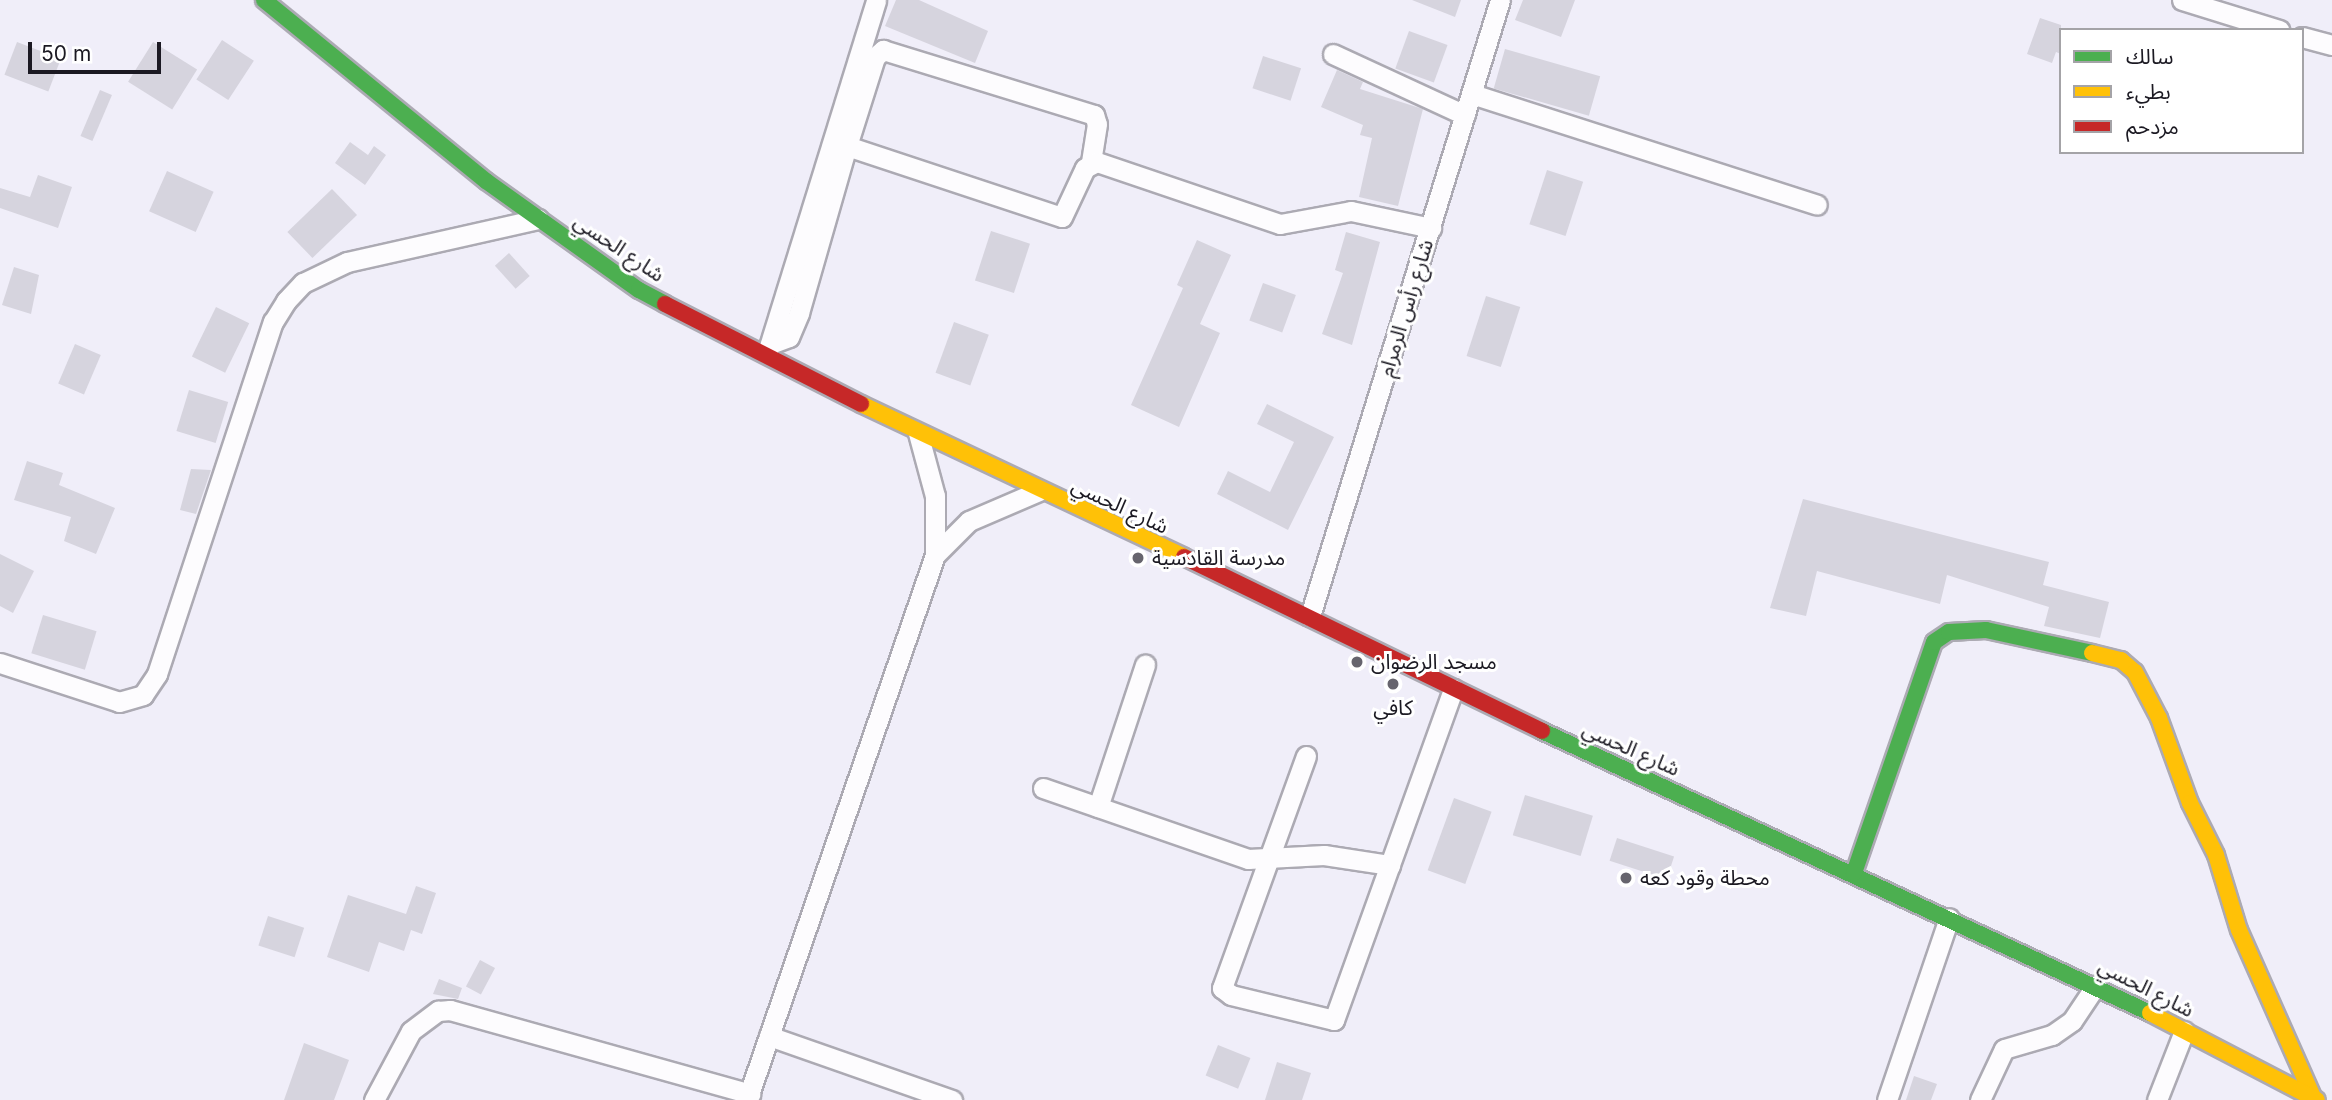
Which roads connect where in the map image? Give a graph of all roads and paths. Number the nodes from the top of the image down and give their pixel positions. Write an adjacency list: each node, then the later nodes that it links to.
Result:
1 (264, 0): 15 (street, شارع الحسي)
2 (876, 0): 9 (street)
3 (1500, 0): 10 (street, شارع رأس الرمرام)
4 (2182, 0): 5 (street)
5 (2273, 28)
6 (2304, 38): 7 (street)
7 (2332, 45)
8 (1333, 54): 11 (street)
9 (858, 89): 12 (street); 13 (street); 17 (street)
10 (1472, 93): 11 (street, شارع رأس الرمرام); 14 (street)
11 (1465, 115): 16 (street, شارع رأس الرمرام)
12 (847, 146): 13 (street); 17 (street)
13 (1091, 162): 16 (street)
14 (1818, 205)
15 (538, 219): 17 (street, شارع الحسي); 22 (street)
16 (1431, 228): 21 (street, شارع رأس الرمرام)
17 (768, 350): 18 (street, شارع الحسي)
18 (918, 433): 19 (street, شارع الحسي); 20 (street)
19 (1038, 491): 20 (street); 21 (street, شارع الحسي)
20 (935, 555): 34 (street)
21 (1310, 616): 24 (street, شارع الحسي)
22 (0, 663)
23 (1145, 666): 27 (street)
24 (1453, 689): 29 (street); 30 (street, شارع الحسي)
25 (1307, 756): 28 (street)
26 (1043, 788): 27 (street)
27 (1098, 807): 28 (street)
28 (1270, 859): 29 (street); 29 (street)
29 (1390, 865)
30 (1854, 873): 31 (street, شارع الحسي); 36 (street)
31 (1949, 918): 32 (street, شارع الحسي); 39 (street)
32 (2096, 985): 33 (street, شارع الحسي); 40 (street)
33 (2184, 1031): 36 (street, شارع الحسي); 41 (street)
34 (769, 1036): 35 (street); 38 (street)
35 (748, 1097): 37 (street)
36 (2315, 1099)
37 (374, 1100)
38 (952, 1100)
39 (1887, 1100)
40 (1980, 1100)
41 (2157, 1100)

